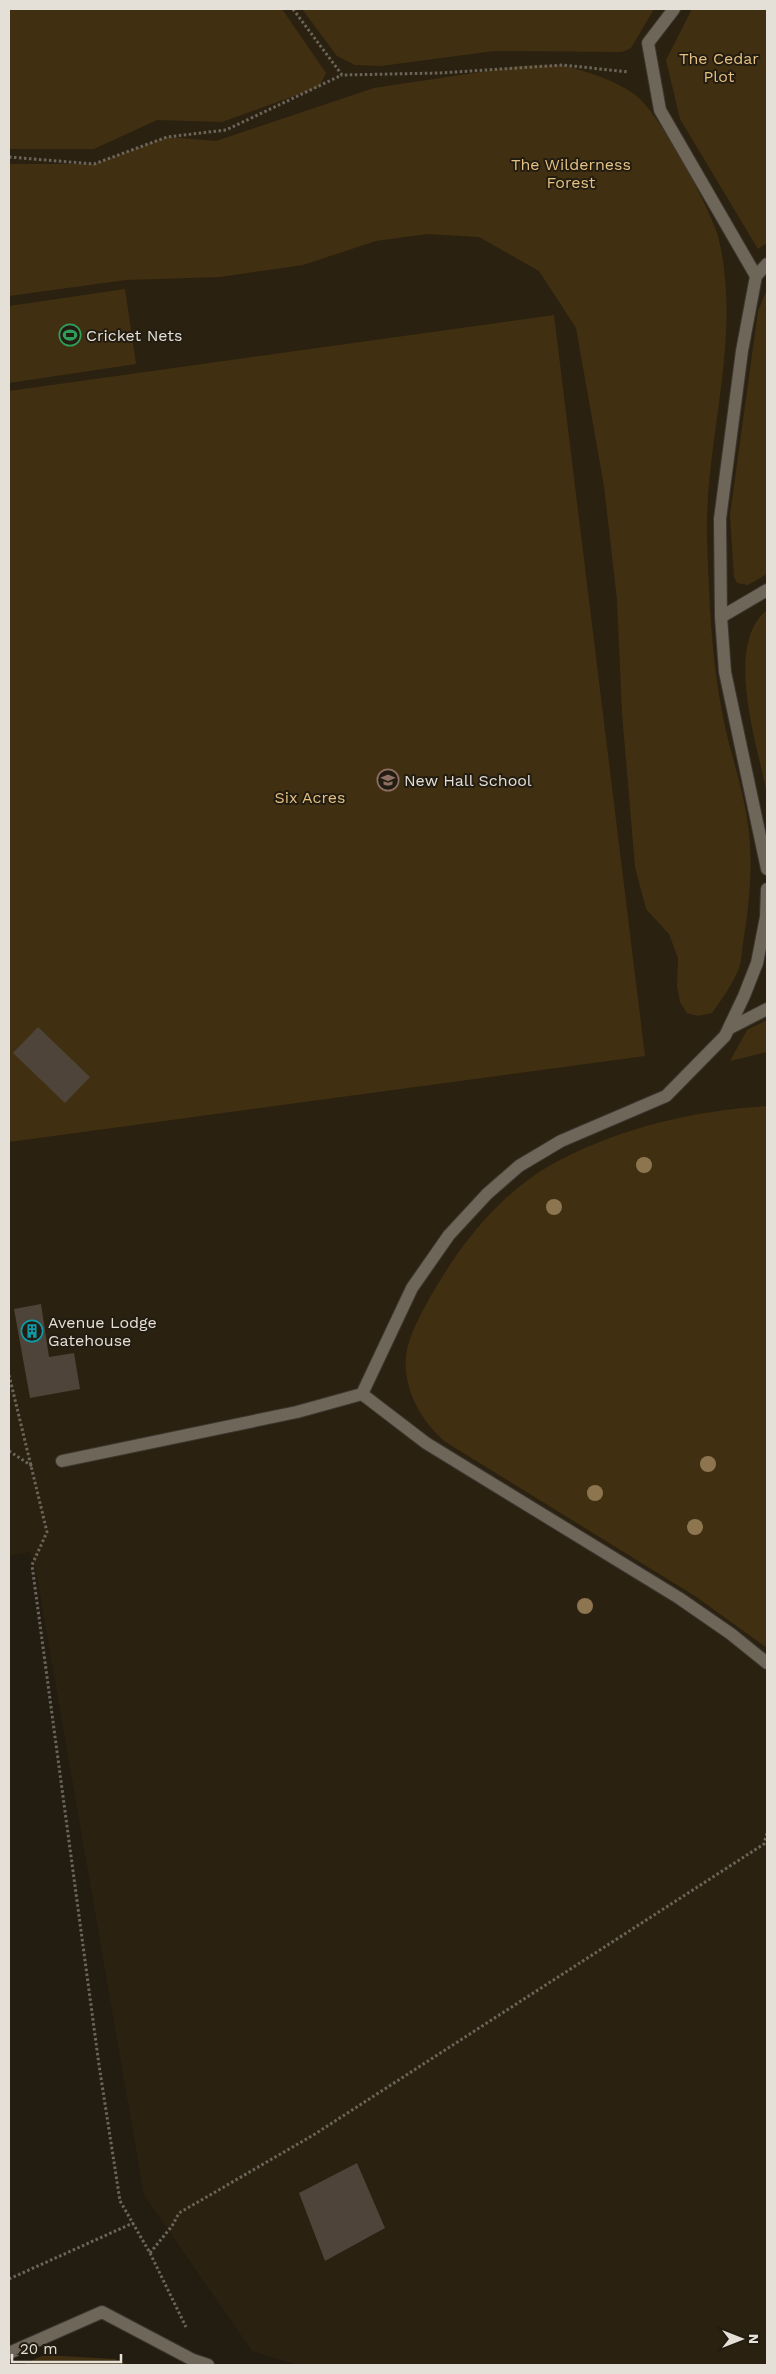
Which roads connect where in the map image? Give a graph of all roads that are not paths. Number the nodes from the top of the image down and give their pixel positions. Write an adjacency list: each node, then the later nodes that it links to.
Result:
1 (674, 9): 3 (lane)
2 (767, 264): 3 (lane)
3 (756, 276): 5 (lane)
4 (767, 590): 5 (lane)
5 (721, 617): 6 (lane)
6 (767, 869)
7 (767, 889): 9 (lane)
8 (767, 1009): 9 (lane)
9 (730, 1028): 10 (lane)
10 (362, 1394): 11 (lane); 12 (lane)
11 (62, 1461)
12 (767, 1663)
13 (9, 2353): 14 (lane)
14 (206, 2365)

